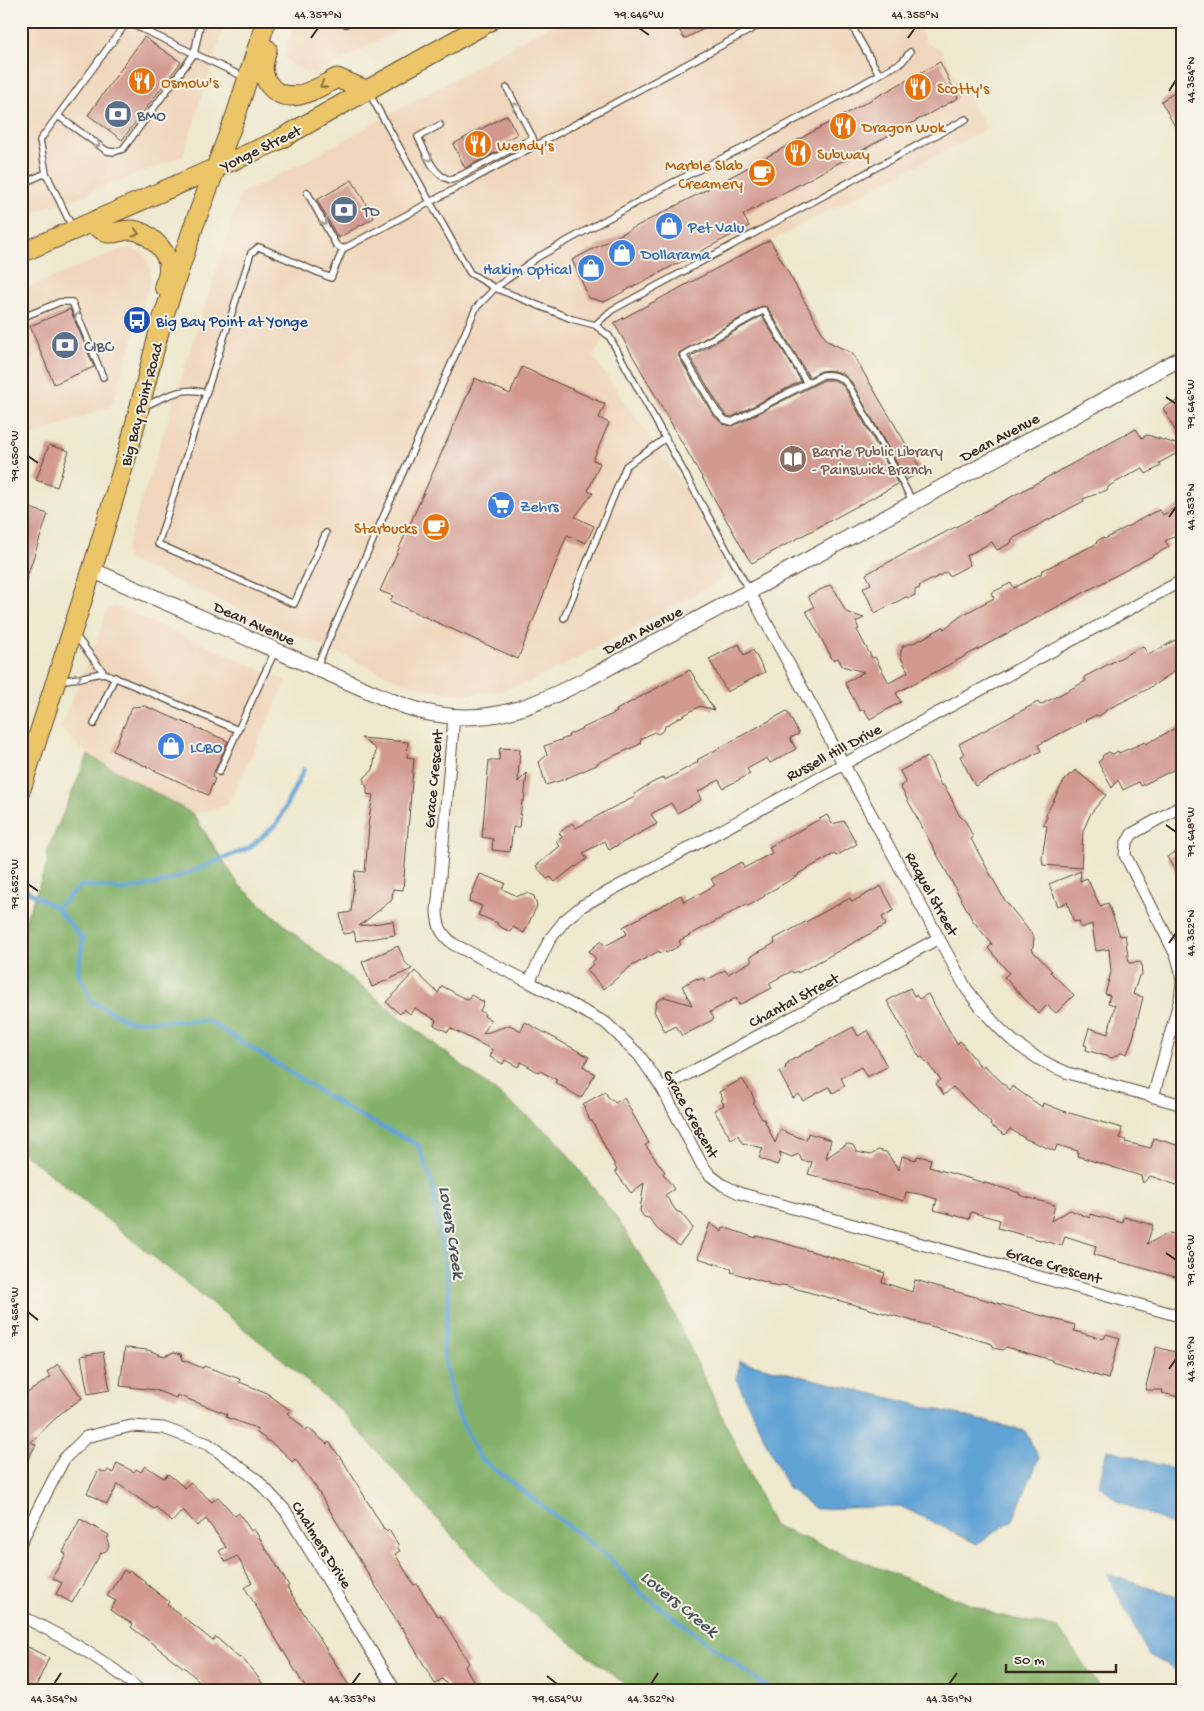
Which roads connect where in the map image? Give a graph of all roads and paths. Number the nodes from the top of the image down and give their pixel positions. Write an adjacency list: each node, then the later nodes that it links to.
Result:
1 (200, 21): 9 (lane)
2 (266, 21): 11 (main road, Big Bay Point Road); 13 (main road, one-way to 2)
3 (344, 21): 4 (lane)
4 (351, 21)
5 (767, 21): 21 (lane)
6 (849, 21): 10 (lane)
7 (486, 22): 13 (main road, Yonge Street)
8 (910, 52): 10 (lane)
9 (194, 54): 11 (lane); 14 (lane); 14 (lane, one-way to 9)
10 (880, 74): 25 (lane)
11 (248, 79): 17 (main road, Big Bay Point Road)
12 (507, 88): 16 (lane, one-way to 12)
13 (368, 91): 17 (main road, Yonge Street); 21 (lane)
14 (58, 116): 18 (lane)
15 (966, 119): 28 (lane)
16 (440, 125)
17 (216, 168): 22 (main road, Yonge Street); 27 (main road, Big Bay Point Road)
18 (46, 173): 19 (lane); 22 (lane)
19 (21, 184)
20 (307, 192): 23 (lane, one-way to 23)
21 (431, 203): 23 (lane); 25 (lane)
22 (82, 227): 24 (main road, Yonge Street); 27 (main road, one-way to 27)
23 (343, 249): 32 (lane)
24 (21, 253)
25 (495, 288): 28 (lane); 43 (lane)
26 (21, 318): 30 (lane, one-way to 26)
27 (161, 324): 33 (main road, Big Bay Point Road)
28 (595, 325): 34 (lane)
29 (1183, 357): 35 (street, Dean Avenue)
30 (103, 377)
31 (807, 383): 31 (lane); 35 (lane)
32 (206, 393): 33 (lane); 36 (lane)
33 (140, 409): 37 (main road, Big Bay Point Road)
34 (666, 438): 39 (lane); 40 (lane)
35 (913, 502): 39 (street, Dean Avenue)
36 (326, 533)
37 (92, 570): 41 (main road, Big Bay Point Road); 42 (street, Dean Avenue)
38 (1183, 580): 50 (street, Russell Hill Drive)
39 (749, 591): 47 (street, Dean Avenue); 50 (street, Raquel Street)
40 (564, 618)
41 (72, 632): 44 (lane); 46 (main road, Big Bay Point Road)
42 (276, 650): 43 (street, Dean Avenue); 49 (lane)
43 (316, 668): 47 (street, Dean Avenue)
44 (104, 673): 45 (lane); 46 (lane, one-way to 44)
45 (115, 677): 48 (lane); 49 (lane)
46 (54, 686): 52 (main road, Big Bay Point Road)
47 (454, 717): 55 (street, Grace Crescent)
48 (94, 724)
49 (238, 730): 51 (lane)
50 (844, 764): 54 (street, Raquel Street); 55 (street, Russell Hill Drive)
51 (219, 772)
52 (21, 789)
53 (1183, 805): 57 (street)
54 (939, 938): 56 (street, Chantal Street); 57 (street, Raquel Street)
55 (529, 982): 56 (street, Grace Crescent)
56 (662, 1088): 59 (street, Grace Crescent)
57 (1153, 1097): 58 (street, Raquel Street)
58 (1183, 1105)
59 (1183, 1317)
60 (21, 1542): 63 (street, Chalmers Drive)
61 (21, 1616): 62 (street)
62 (139, 1690)
63 (395, 1690)

